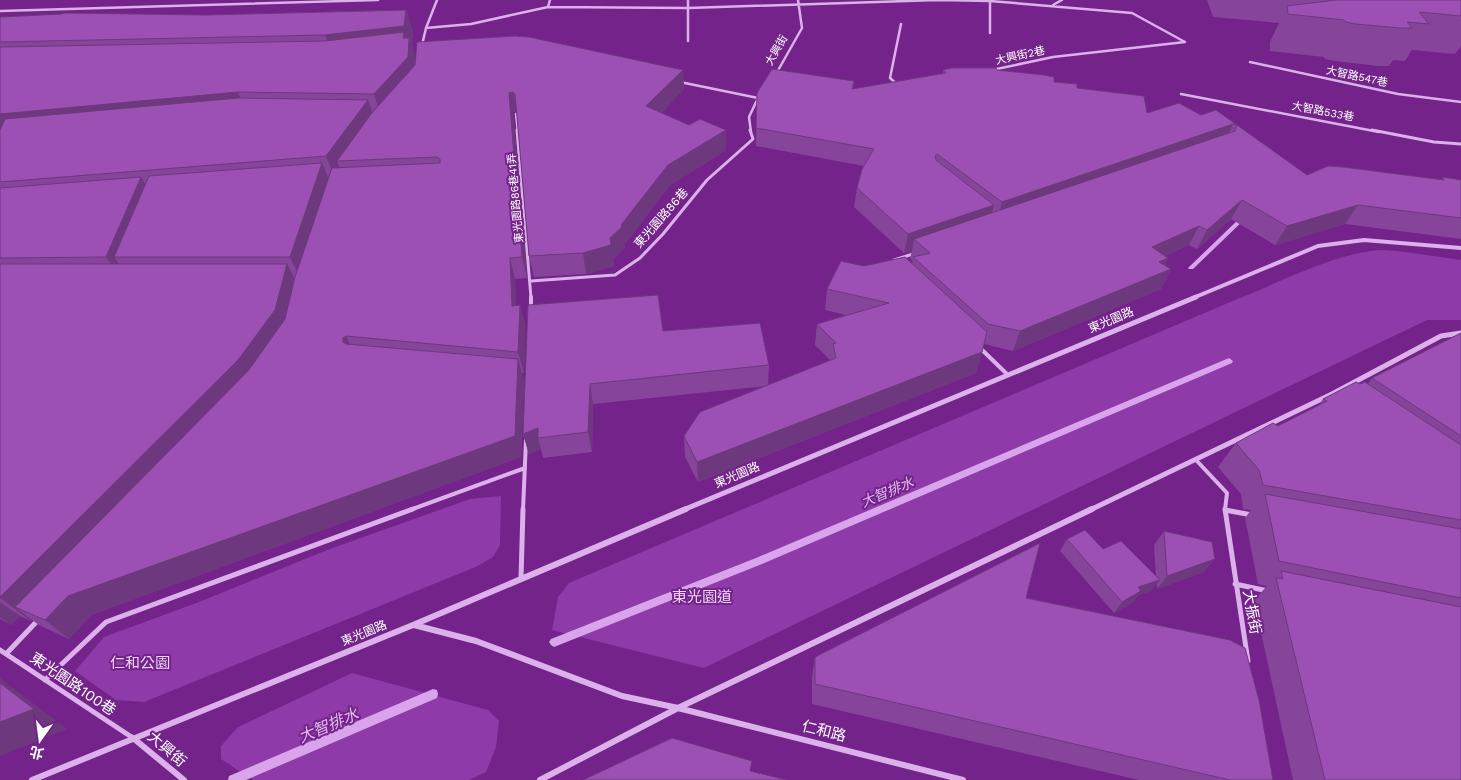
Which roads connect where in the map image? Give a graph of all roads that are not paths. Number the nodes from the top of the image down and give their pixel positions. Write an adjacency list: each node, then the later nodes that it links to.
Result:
1 (378, 0): 12 (lane)
2 (436, 0): 14 (lane)
3 (550, 0): 10 (lane)
4 (688, 0): 11 (lane)
5 (798, 0): 8 (lane, 大興街)
6 (1062, 0): 9 (lane)
7 (990, 1): 8 (lane); 9 (lane); 15 (lane)
8 (799, 5): 11 (lane); 20 (lane, 大興街)
9 (1052, 6): 19 (lane, 大興街2巷)
10 (548, 7): 11 (lane); 14 (lane)
11 (688, 8): 16 (lane)
12 (0, 11)
13 (901, 24): 22 (lane)
14 (426, 28): 17 (lane)
15 (990, 33)
16 (688, 41)
17 (420, 51)
18 (1250, 62): 25 (lane, 大智路547巷)
19 (990, 71)
20 (775, 75)
21 (679, 82): 24 (lane)
22 (904, 92)
23 (1181, 94): 27 (lane, 大智路533巷)
24 (758, 98): 31 (lane, 東光園路86巷)
25 (1461, 102)
26 (516, 114): 31 (lane, 東光園路86巷41弄)
27 (1461, 144)
28 (1461, 248): 35 (street, 東光園路)
29 (925, 250): 30 (lane)
30 (889, 262)
31 (531, 281): 32 (lane)
32 (530, 310)
33 (1461, 333): 36 (street)
34 (973, 342): 35 (lane)
35 (1008, 375): 43 (street, 東光園路)
36 (1332, 394): 37 (lane); 39 (street)
37 (1340, 400)
38 (526, 432): 40 (lane)
39 (1196, 460): 41 (lane, 大振街); 52 (street)
40 (525, 468): 43 (lane); 51 (lane)
41 (1225, 510): 42 (lane); 44 (lane, 大振街)
42 (1255, 515)
43 (521, 578): 47 (street, 東光園路)
44 (1235, 584): 45 (lane); 50 (lane, 大振街)
45 (1272, 592)
46 (40, 618): 49 (lane)
47 (414, 625): 52 (street, 仁和路); 53 (street, 東光園路)
48 (0, 650): 49 (lane, 東光園路100巷)
49 (6, 654): 51 (lane, 東光園路100巷)
50 (1248, 663)
51 (45, 680): 53 (lane, 東光園路100巷)
52 (678, 708): 56 (street); 57 (street, 仁和路)
53 (133, 738): 54 (street, 東光園路); 55 (street, 大興街)
54 (32, 780)
55 (184, 780)
56 (540, 780)
57 (963, 780)

